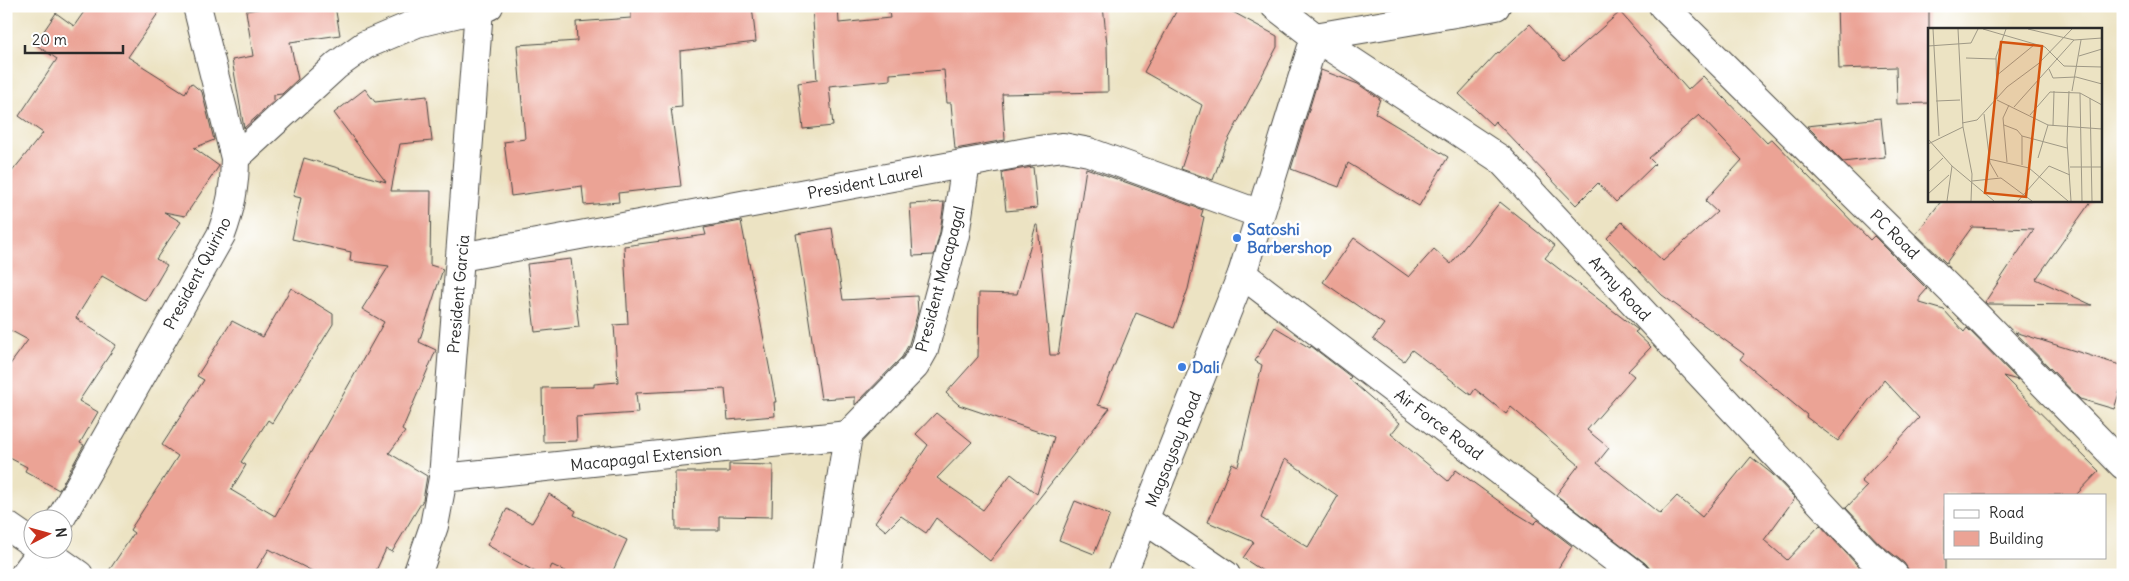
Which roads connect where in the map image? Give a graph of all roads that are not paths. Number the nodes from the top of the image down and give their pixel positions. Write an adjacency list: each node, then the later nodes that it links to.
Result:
1 (197, 6): 7 (street, President Quirino)
2 (1275, 6): 6 (street, Army Road)
3 (1496, 6): 6 (street)
4 (1663, 6): 13 (street, PC Road)
5 (484, 8): 7 (street, President Garcia); 10 (street, President Garcia)
6 (1315, 37): 9 (street, Magsaysay Road); 28 (street, Army Road)
7 (235, 158): 15 (street, President Quirino)
8 (966, 162): 9 (street, President Laurel); 10 (street, President Laurel); 12 (street, President Macapagal)
9 (1260, 214): 11 (street, Magsaysay Road)
10 (462, 257): 14 (street, President Garcia)
11 (1242, 274): 16 (street, Magsaysay Road); 27 (street, Air Force Road)
12 (848, 435): 14 (street, Macapagal Extension); 24 (street)
13 (2123, 465)
14 (444, 478): 23 (street, President Garcia)
15 (67, 508)
16 (1144, 519): 25 (street, Magsaysay Road); 26 (street)
17 (6, 525): 18 (street)
18 (22, 536)
19 (34, 558): 21 (street)
20 (54, 558): 22 (street)
21 (24, 575)
22 (79, 575)
23 (417, 575)
24 (826, 575)
25 (1122, 575)
26 (1226, 575)
27 (1636, 575)
28 (1894, 575)

